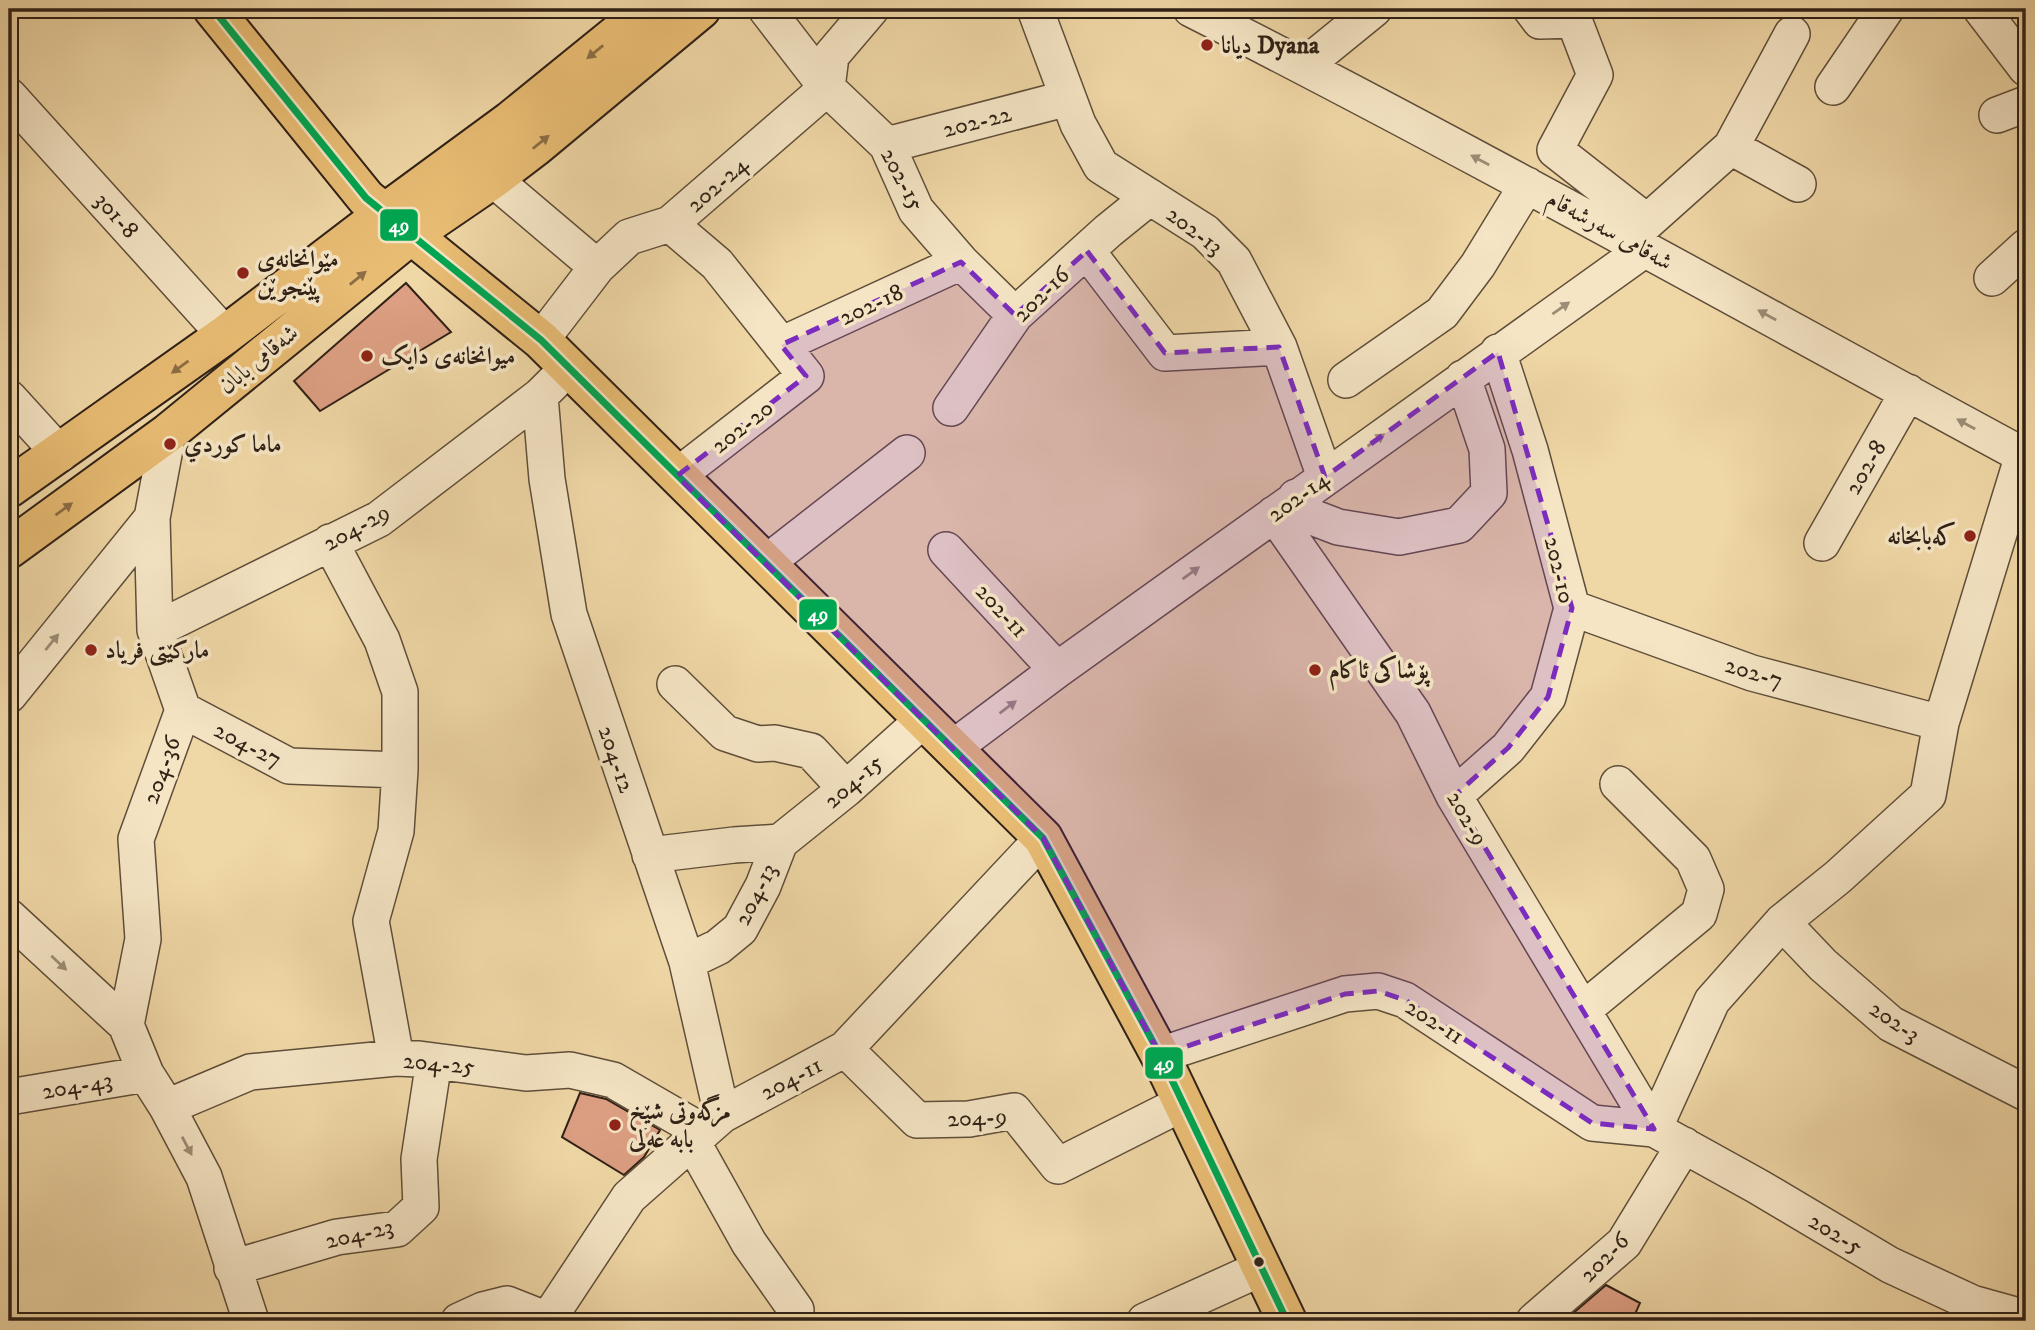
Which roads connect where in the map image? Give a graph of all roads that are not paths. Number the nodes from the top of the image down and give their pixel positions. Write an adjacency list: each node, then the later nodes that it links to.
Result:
1 (213, 9): 26 (main road)
2 (648, 9): 26 (main road, one-way to 26)
3 (701, 9): 22 (main road, شەقامی بابان, one-way to 3)
4 (766, 9): 17 (street, 202-15)
5 (871, 9): 17 (street)
6 (1035, 9): 19 (street, 202-13)
7 (1191, 9): 14 (street, شەقامی سەرشەقام)
8 (1374, 9): 14 (street)
9 (1531, 9): 12 (street)
10 (1886, 9): 16 (street)
11 (1981, 9): 15 (street)
12 (1581, 15): 28 (street)
13 (1792, 34): 21 (street, 202-14)
14 (1304, 66): 24 (street, شەقامی سەرشەقام, one-way to 14)
15 (2026, 68)
16 (1833, 87)
17 (827, 88): 20 (street, 202-15); 27 (street, 202-24)
18 (9, 96): 35 (street, 301-8)
19 (1068, 98): 20 (street, 202-22); 25 (street, 202-13)
20 (887, 145): 31 (street, 202-15)
21 (1731, 147): 23 (street); 28 (street, 202-14)
22 (494, 179): 26 (main road, شەقامی بابان); 32 (street)
23 (1798, 184)
24 (1527, 185): 28 (street, شەقامی سەرشەقام); 42 (street)
25 (1150, 197): 30 (street, 202-16); 38 (street, 202-13)
26 (398, 223): 35 (main road); 36 (main road); 47 (main road, شەقامی بابان, one-way to 26)
27 (670, 224): 32 (street, 202-24); 37 (street)
28 (1640, 236): 39 (street, 202-14, one-way to 28); 43 (street, شەقامی سەرشەقام, one-way to 28)
29 (2026, 247): 33 (street)
30 (1087, 251): 34 (street, 202-16); 38 (street)
31 (961, 262): 34 (street, 202-15); 37 (street, 202-18)
32 (597, 267): 36 (street, 202-24)
33 (1992, 278)
34 (1015, 316): 46 (street, 202-16)
35 (225, 335): 48 (main road, one-way to 48)
36 (541, 340): 40 (main road)
37 (781, 345): 51 (street, 202-20)
38 (1279, 346): 52 (street, 202-13)
39 (1498, 352): 41 (street, 202-14); 61 (street, 202-10)
40 (567, 367): 44 (street, 204-29); 51 (main road)
41 (1462, 378): 52 (street, 202-14, one-way to 41); 54 (street)
42 (1346, 380)
43 (1908, 392): 50 (street, شەقامی سەرشەقام, one-way to 43); 57 (street, 202-8)
44 (540, 396): 56 (street, 204-29); 76 (street, 204-12)
45 (9, 398): 48 (street)
46 (951, 408)
47 (168, 433): 55 (street, 204-36); 58 (main road, شەقامی بابان, one-way to 47)
48 (60, 453): 53 (main road)
49 (907, 453): 60 (street)
50 (2025, 456): 68 (street, 202-6)
51 (677, 476): 60 (main road)
52 (1325, 477): 54 (street, 202-14)
53 (9, 488)
54 (1285, 505): 63 (street, 202-14, one-way to 54); 73 (street, 202-9)
55 (152, 518): 62 (street, 204-36); 65 (street, one-way to 55)
56 (330, 542): 62 (street, 204-29); 70 (street)
57 (1822, 543)
58 (9, 549)
59 (946, 550): 63 (street, 202-11)
60 (766, 563): 67 (main road)
61 (1572, 608): 68 (street, 202-7); 73 (street, 202-10)
62 (155, 630): 66 (street, 204-36)
63 (1057, 670): 69 (street, 202-14, one-way to 63)
64 (675, 684): 72 (street)
65 (9, 695)
66 (183, 710): 70 (street, 204-27); 81 (street, 204-36)
67 (924, 719): 69 (main road); 72 (street, 204-15)
68 (1941, 723): 78 (street, 202-6)
69 (953, 748): 74 (main road)
70 (400, 770): 84 (street)
71 (1618, 784): 80 (street)
72 (846, 789): 75 (street, 204-15)
73 (1454, 796): 80 (street, 202-9)
74 (1044, 838): 82 (street, 204-11); 83 (main road)
75 (780, 842): 76 (street); 79 (street, 204-13)
76 (650, 855): 79 (street, 204-12)
77 (9, 917): 81 (street, one-way to 81)
78 (1782, 922): 87 (street, 202-3); 92 (street, 202-6)
79 (687, 962): 91 (street, 204-12)
80 (1583, 1010): 92 (street, 202-9)
81 (126, 1025): 86 (street)
82 (845, 1049): 89 (street, 204-9); 91 (street, 204-11)
83 (1160, 1055): 89 (main road); 92 (street, 202-11)
84 (396, 1058): 85 (street, 204-25); 90 (street, 204-25)
85 (434, 1061): 91 (street, 204-25); 93 (street, 204-23)
86 (146, 1074): 88 (street, 204-43); 90 (street)
87 (2026, 1093)
88 (9, 1097)
89 (1183, 1102): 94 (main road)
90 (167, 1107): 93 (street, one-way to 93)
91 (706, 1130): 95 (street); 99 (street, 204-11)
92 (1669, 1137): 96 (street, 202-5); 102 (street, 202-6)
93 (232, 1268): 97 (street)
94 (1262, 1268): 100 (street); 101 (main road)
95 (796, 1310)
96 (2026, 1318)
97 (251, 1321)
98 (459, 1321): 99 (street)
99 (549, 1321)
100 (1145, 1321)
101 (1287, 1321)
102 (1534, 1321)

